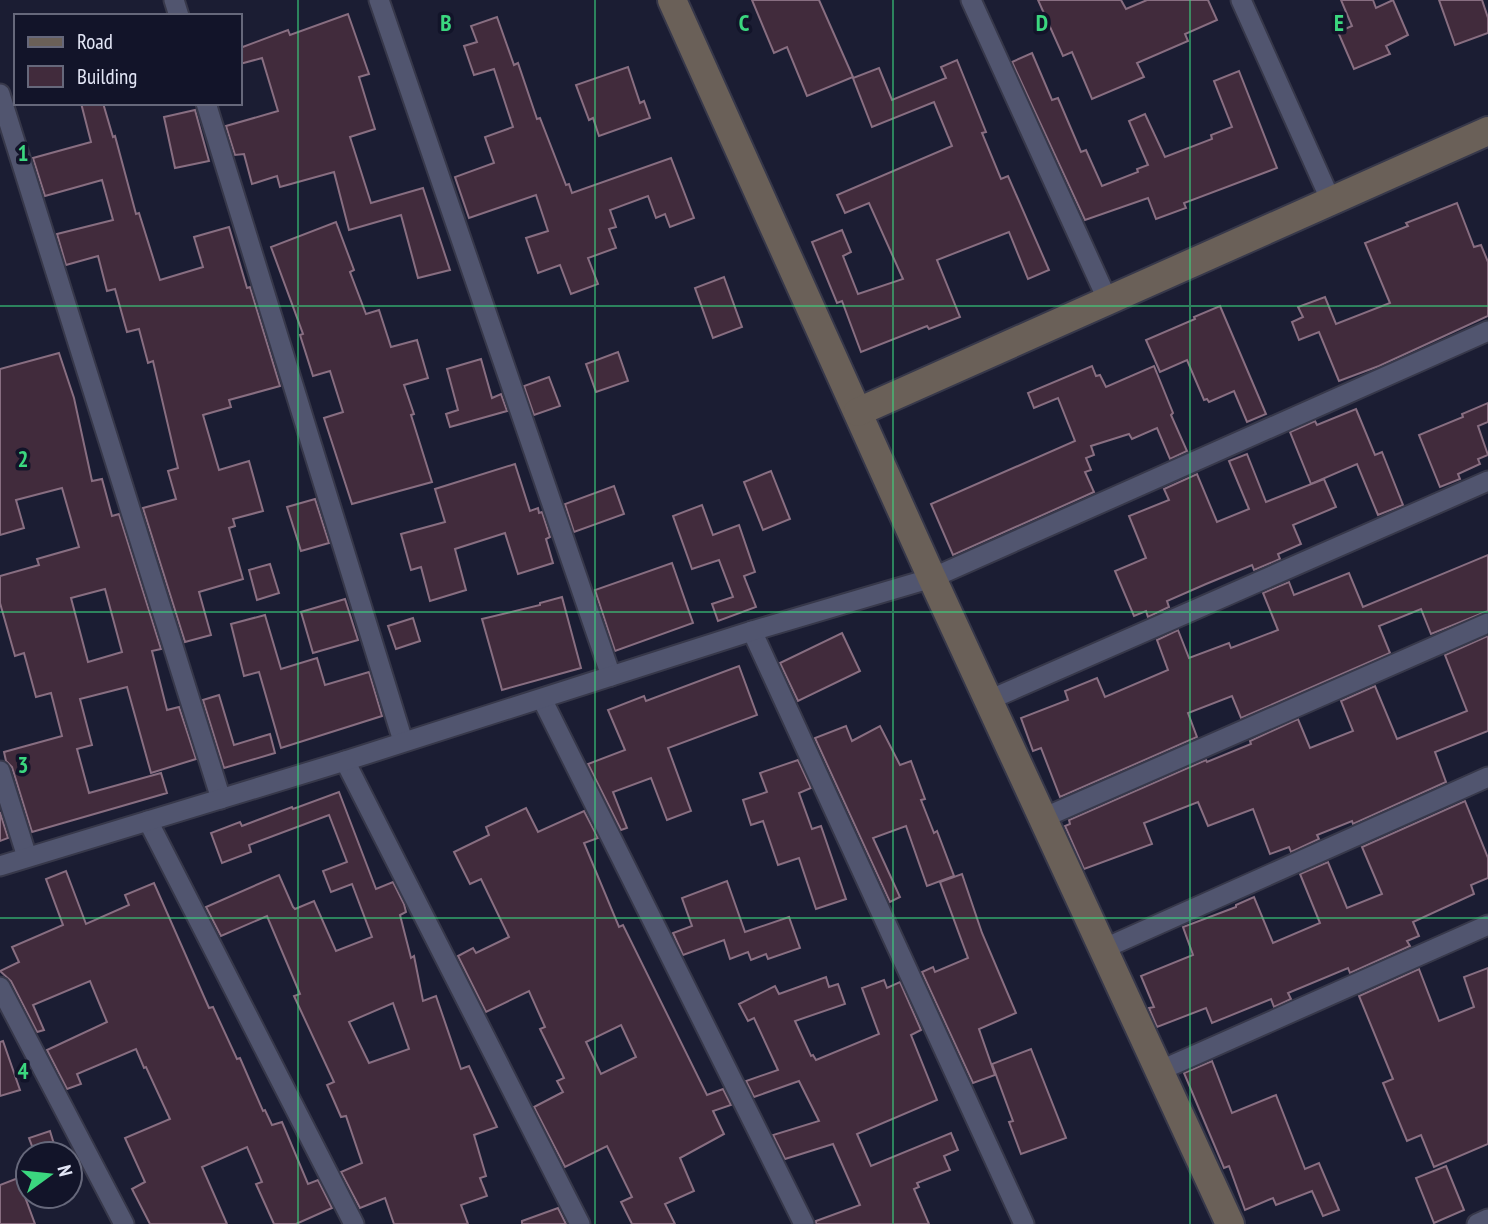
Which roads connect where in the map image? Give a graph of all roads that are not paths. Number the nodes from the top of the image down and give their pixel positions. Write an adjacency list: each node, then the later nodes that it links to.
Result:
1 (379, 0): 16 (street)
2 (672, 0): 11 (street)
3 (971, 0): 9 (street)
4 (1241, 0): 8 (street)
5 (0, 94): 23 (street)
6 (207, 105): 19 (street)
7 (1488, 131): 8 (street)
8 (1331, 201): 9 (street)
9 (1108, 301): 11 (street)
10 (1488, 331): 13 (street)
11 (858, 412): 13 (street)
12 (1488, 481): 18 (street)
13 (932, 578): 15 (street); 18 (street)
14 (1488, 623): 24 (street)
15 (752, 631): 16 (street); 37 (street)
16 (611, 676): 17 (street)
17 (542, 699): 19 (street); 36 (street)
18 (989, 700): 24 (street)
19 (403, 741): 20 (street)
20 (345, 761): 23 (street); 35 (street)
21 (0, 771): 26 (street)
22 (1488, 777): 29 (street)
23 (221, 799): 25 (street)
24 (1042, 818): 29 (street)
25 (148, 821): 26 (street); 34 (street)
26 (27, 857): 27 (street)
27 (0, 866)
28 (1488, 925): 31 (street)
29 (1103, 949): 31 (street)
30 (0, 987): 33 (street)
31 (1159, 1071): 38 (street)
32 (1488, 1219): 39 (street)
33 (124, 1224)
34 (354, 1224)
35 (580, 1224)
36 (804, 1224)
37 (1024, 1224)
38 (1230, 1224)
39 (1477, 1224)

